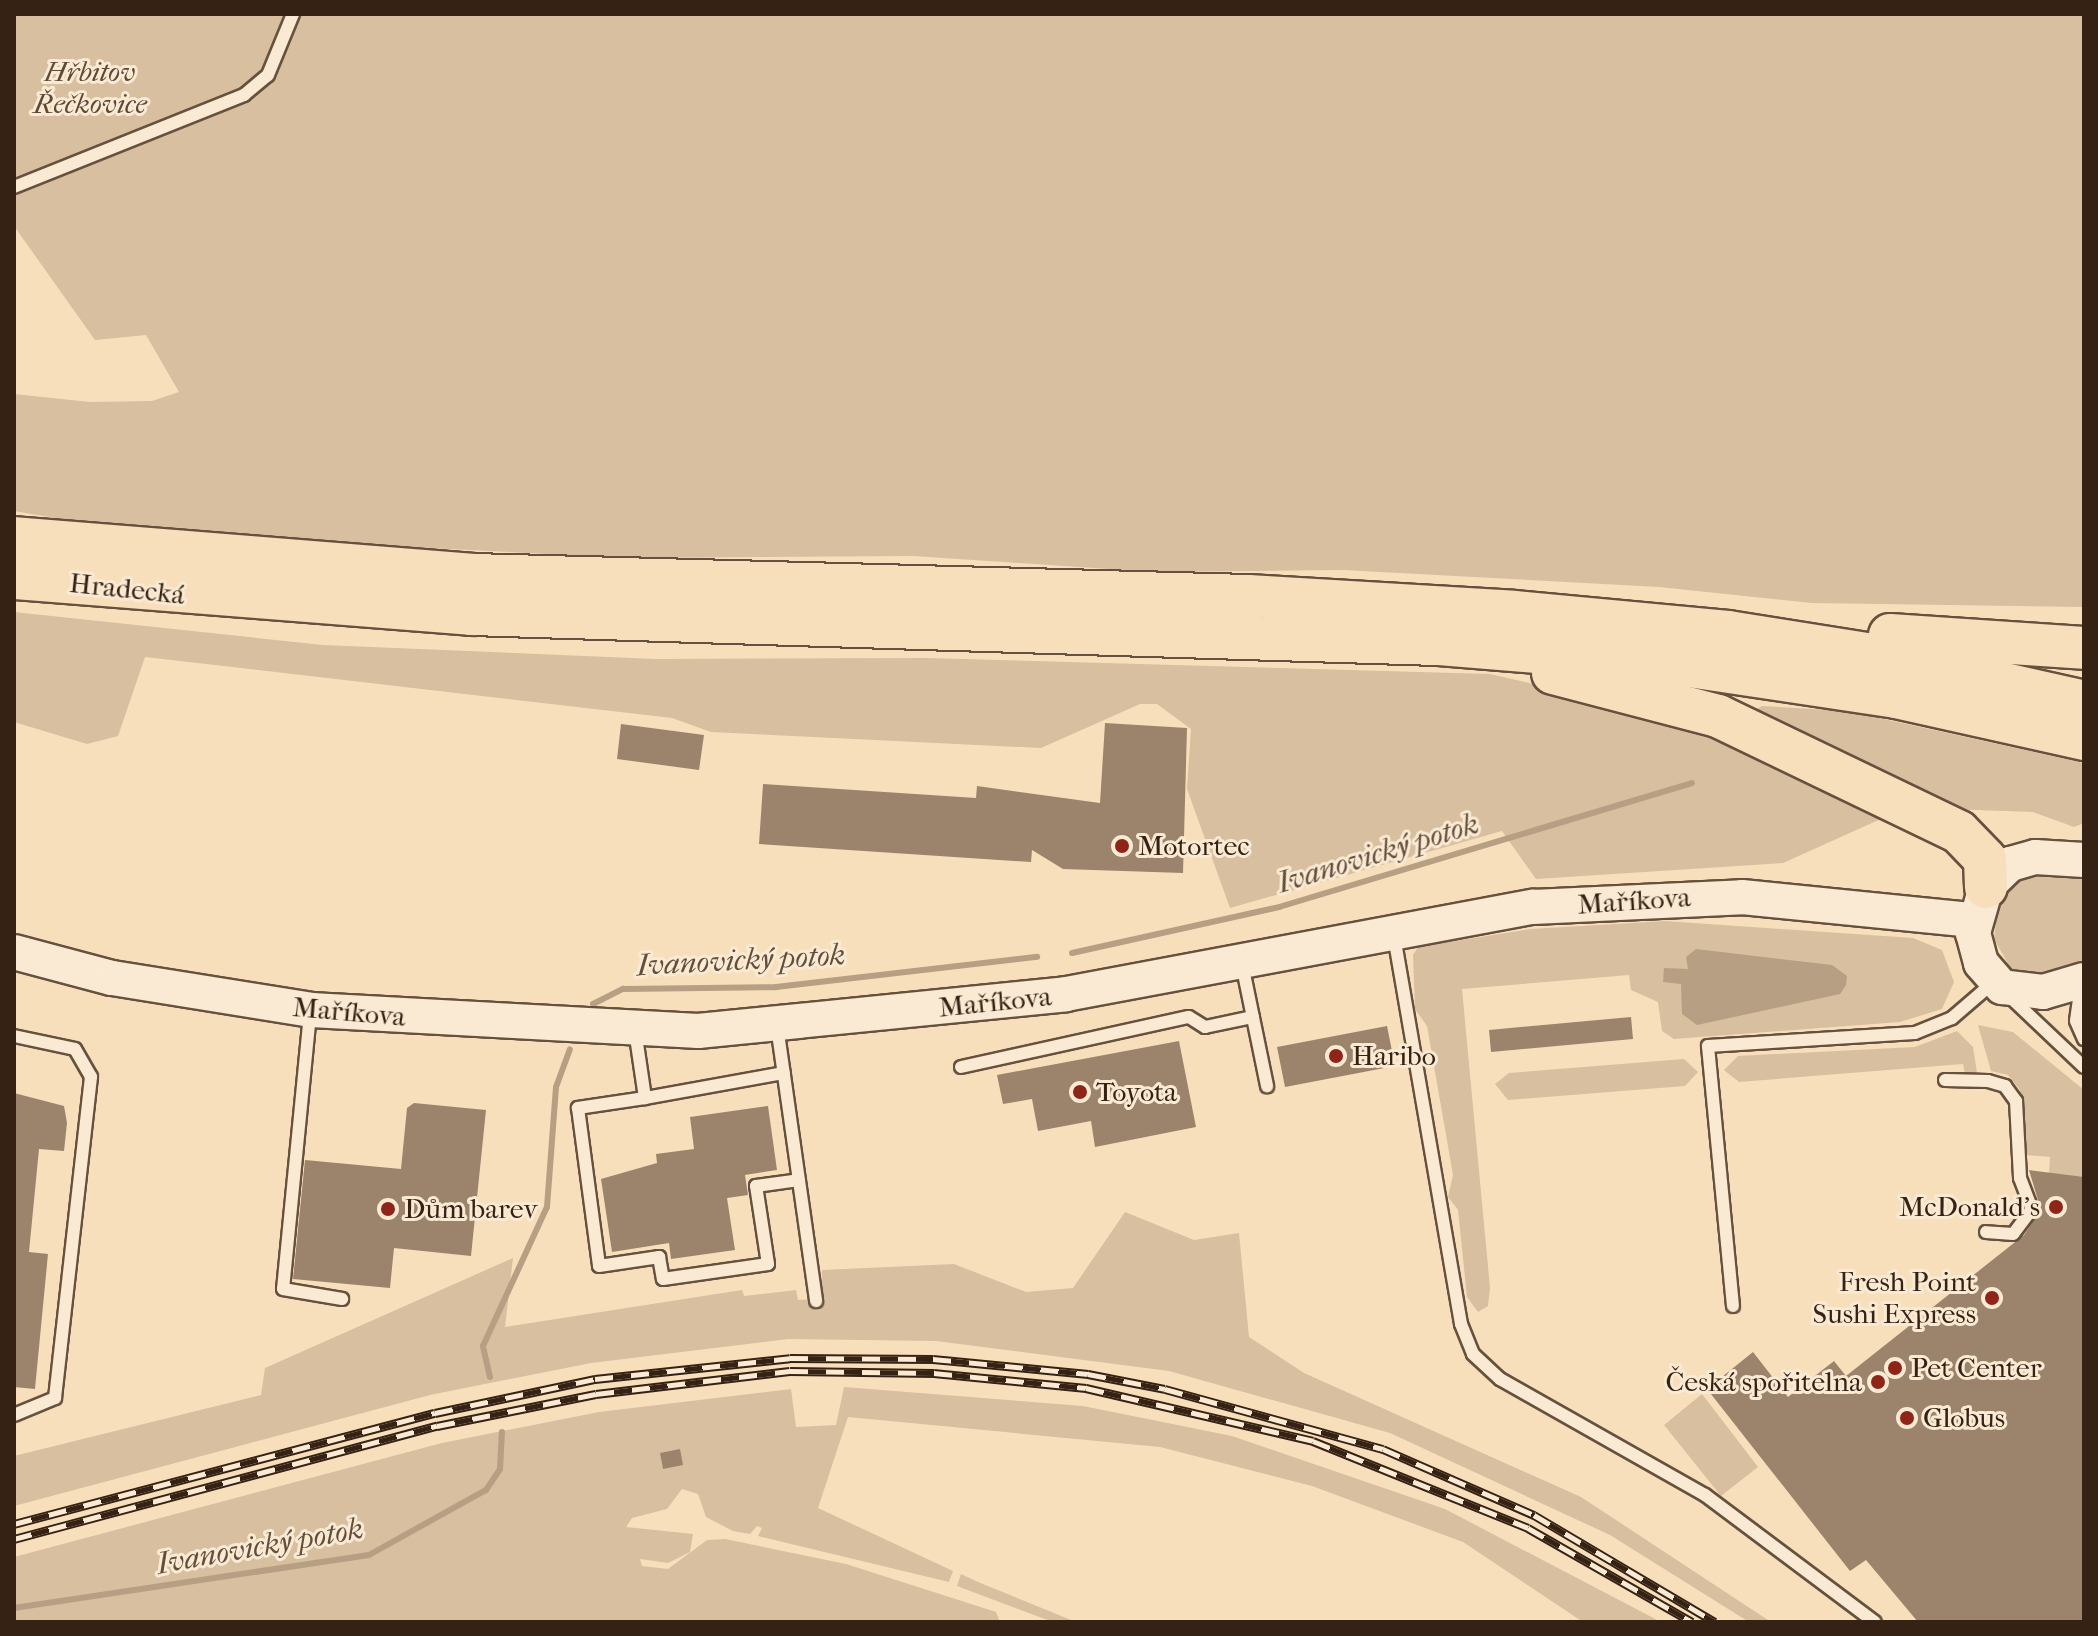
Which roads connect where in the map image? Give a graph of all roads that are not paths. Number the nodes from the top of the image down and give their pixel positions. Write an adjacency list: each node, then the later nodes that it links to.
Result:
1 (293, 14): 2 (lane)
2 (14, 187)
3 (14, 538): 5 (highway)
4 (14, 578): 6 (highway, Hradecká)
5 (1728, 632): 7 (highway); 8 (highway)
6 (1439, 644): 9 (highway); 11 (highway)
7 (2084, 648)
8 (2084, 702)
9 (2084, 739)
10 (2084, 860): 11 (street)
11 (1980, 904): 12 (street, Maříkova); 16 (street)
12 (1393, 929): 14 (street, Maříkova); 35 (lane)
13 (14, 952): 17 (street, Maříkova)
14 (1241, 959): 18 (lane); 19 (street, Maříkova)
15 (2083, 981): 16 (street); 22 (lane)
16 (1998, 984): 24 (lane); 33 (lane)
17 (311, 1010): 20 (street, Maříkova); 31 (lane)
18 (1253, 1017): 23 (lane); 27 (lane)
19 (777, 1026): 20 (street, Maříkova); 25 (lane)
20 (635, 1029): 28 (lane)
21 (14, 1036): 34 (lane)
22 (2084, 1039)
23 (961, 1067)
24 (2084, 1067)
25 (784, 1073): 28 (lane); 29 (lane)
26 (1945, 1080): 30 (lane)
27 (1267, 1086)
28 (645, 1098): 29 (lane)
29 (799, 1180): 32 (lane)
30 (1986, 1232)
31 (342, 1299)
32 (816, 1301)
33 (1733, 1306)
34 (14, 1415)
35 (1875, 1622)

